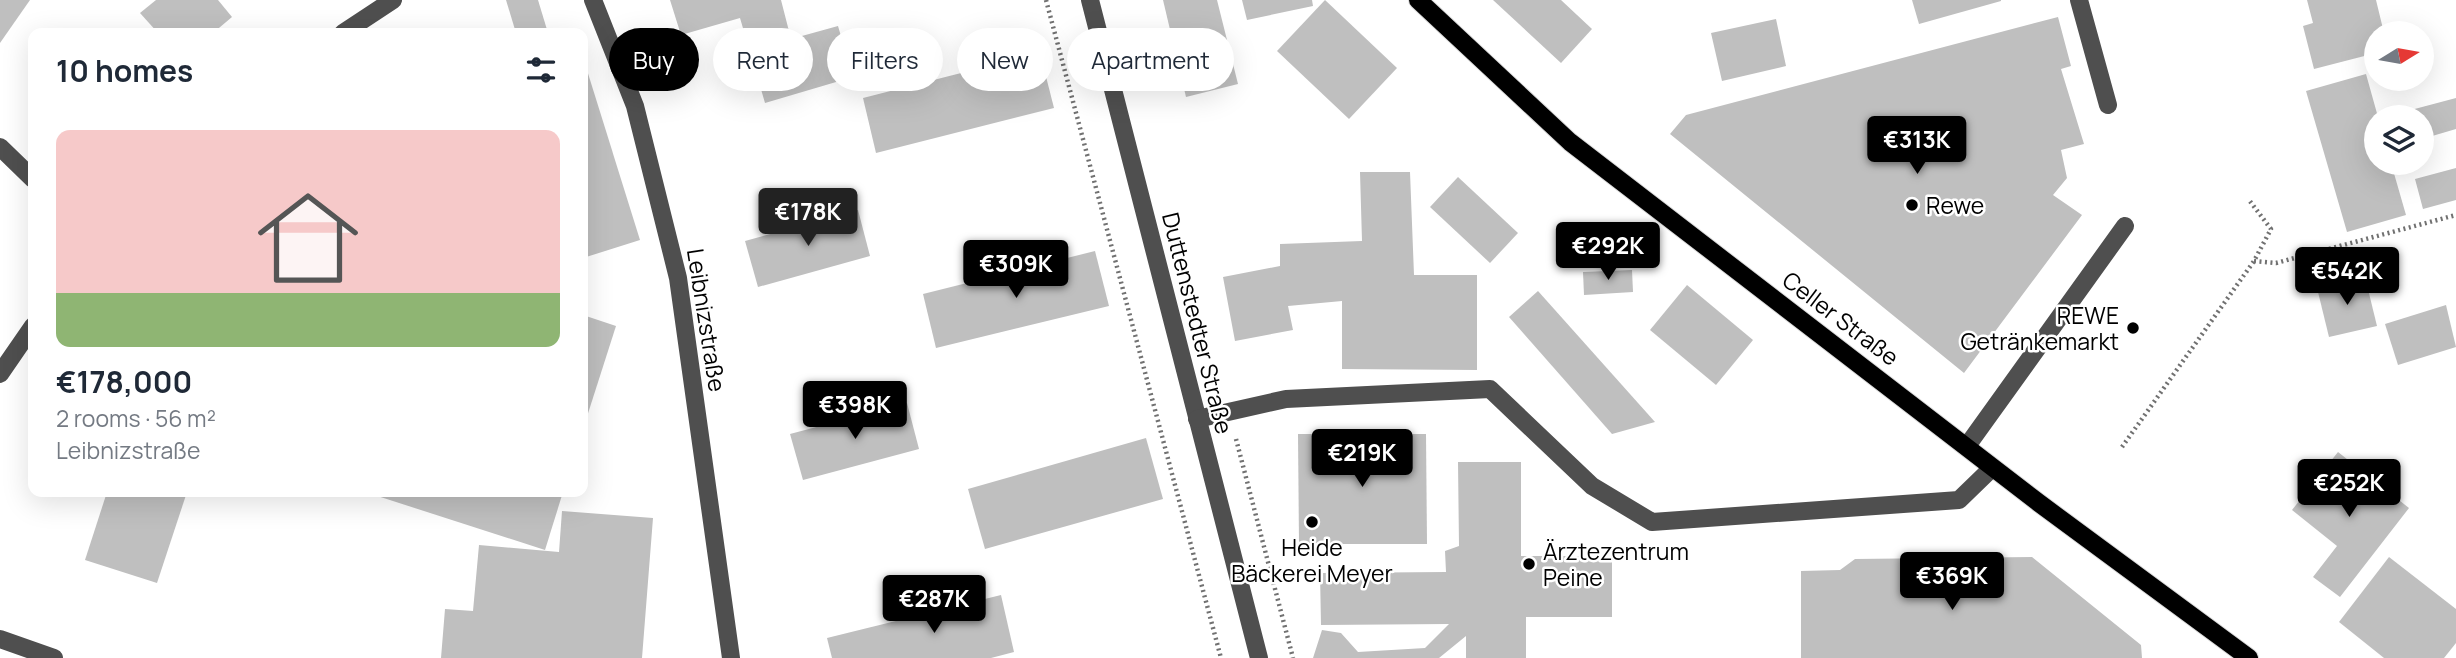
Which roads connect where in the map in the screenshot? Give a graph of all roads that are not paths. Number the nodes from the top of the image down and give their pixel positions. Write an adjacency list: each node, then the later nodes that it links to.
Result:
1 (393, 0): 6 (street)
2 (593, 0): 18 (street, Leibnizstraße)
3 (1090, 0): 13 (street, Duttenstedter Straße)
4 (1418, 0): 14 (main road, Celler Straße)
5 (2079, 0): 7 (street)
6 (351, 28)
7 (2108, 105)
8 (0, 147): 9 (street)
9 (28, 174)
10 (2125, 226): 14 (street)
11 (28, 333): 12 (street)
12 (0, 373)
13 (1198, 419): 15 (street); 19 (street, Duttenstedter Straße)
14 (1967, 446): 15 (main road, Celler Straße)
15 (1992, 468): 20 (main road, Celler Straße)
16 (0, 639): 17 (street)
17 (54, 658)
18 (731, 658)
19 (1257, 658)
20 (2249, 658)

